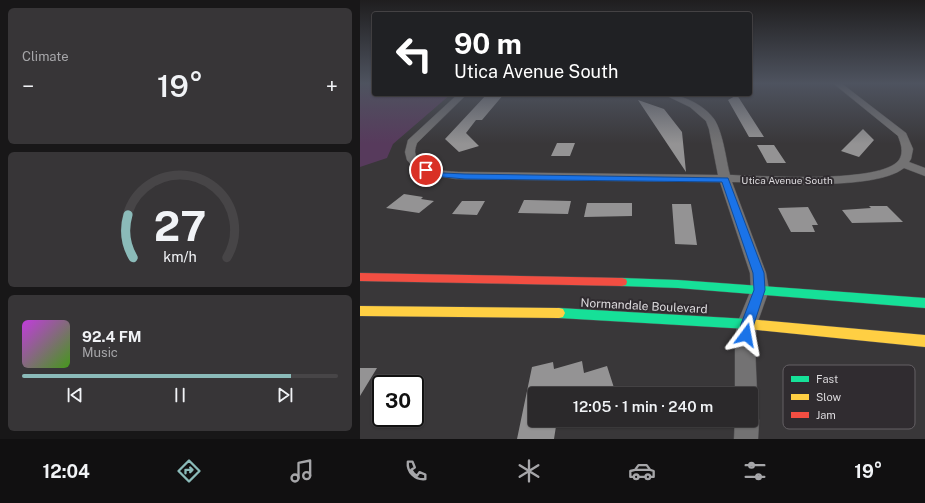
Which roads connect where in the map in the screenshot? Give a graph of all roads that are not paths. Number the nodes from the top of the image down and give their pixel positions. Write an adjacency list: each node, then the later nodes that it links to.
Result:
1 (453, 103): 6 (street, Utica Avenue South)
2 (689, 103): 6 (street)
3 (864, 103): 4 (street)
4 (904, 164): 5 (street); 6 (street, Utica Avenue South)
5 (925, 172)
6 (725, 179): 8 (street)
7 (360, 277): 8 (main road, Normandale Boulevard)
8 (760, 290): 9 (main road, Normandale Boulevard); 11 (street)
9 (925, 303)
10 (360, 311): 11 (main road, Normandale Boulevard)
11 (747, 324): 12 (main road, Normandale Boulevard); 13 (street)
12 (925, 341)
13 (746, 387)
14 (747, 427): 15 (street)
15 (746, 439)

